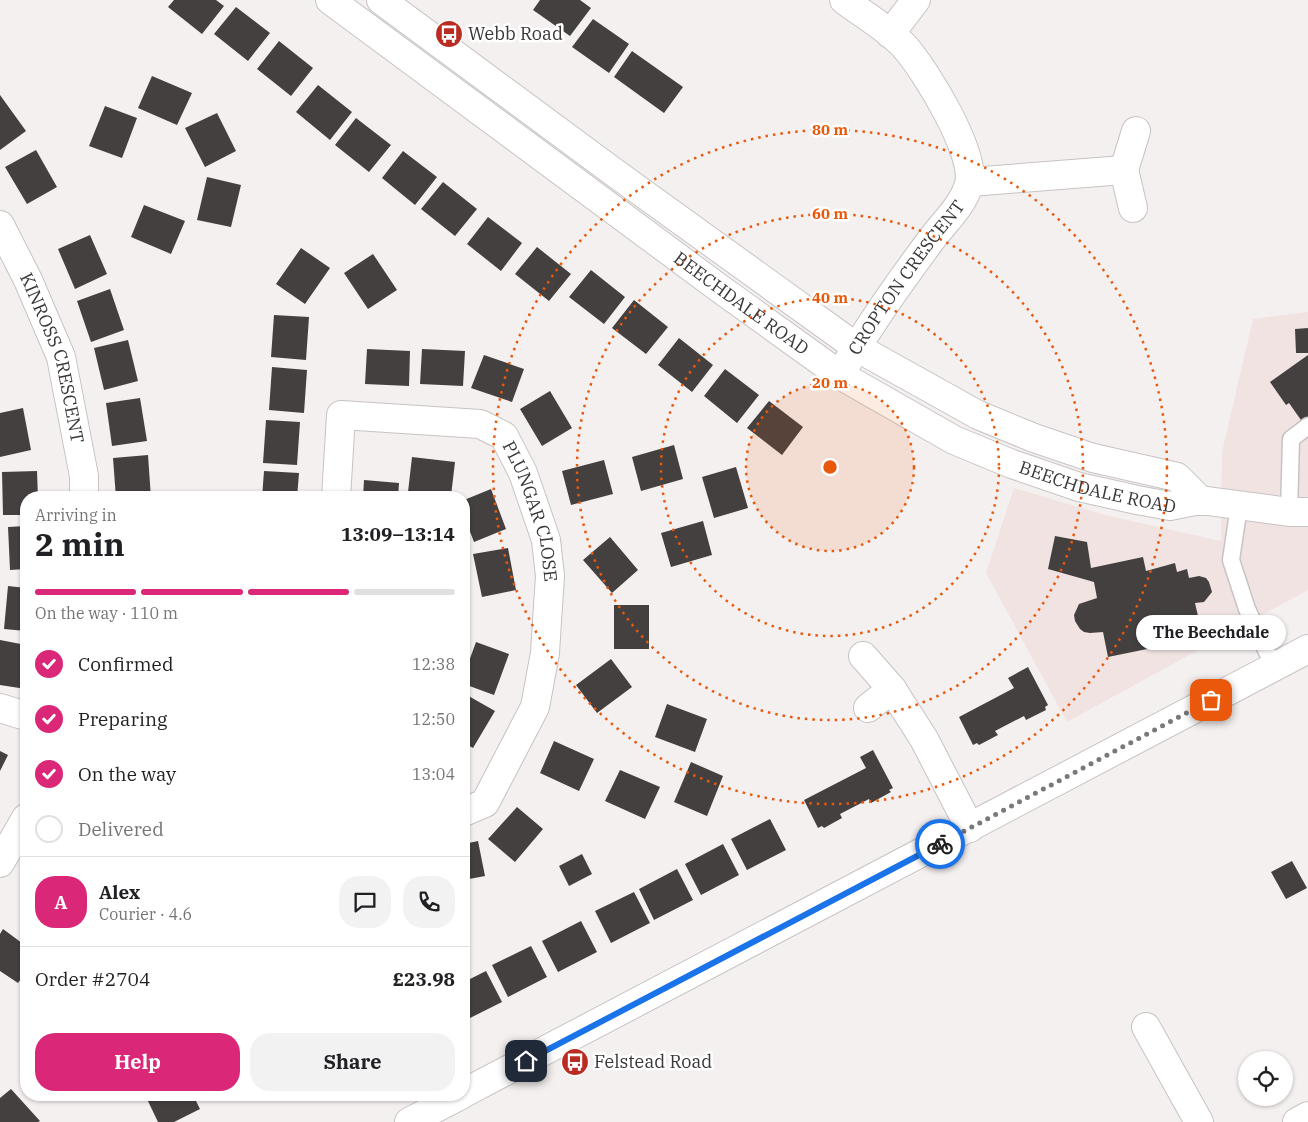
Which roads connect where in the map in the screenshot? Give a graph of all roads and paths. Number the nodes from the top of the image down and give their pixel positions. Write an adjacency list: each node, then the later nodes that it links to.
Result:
1 (381, 0): 11 (street, BEECHDALE ROAD)
2 (844, 0): 5 (street, CROPTON CRESCENT)
3 (916, 0): 5 (street)
4 (340, 3): 12 (street, BEECHDALE ROAD)
5 (890, 34): 8 (street, CROPTON CRESCENT)
6 (1136, 132): 7 (street)
7 (1124, 170): 8 (street, CROPTON CRESCENT); 9 (street)
8 (970, 182): 11 (street, CROPTON CRESCENT)
9 (1132, 208)
10 (0, 225): 14 (street, KINROSS CRESCENT)
11 (856, 347): 12 (street, CROPTON CRESCENT); 16 (street, BEECHDALE ROAD)
12 (840, 375): 16 (street, BEECHDALE ROAD)
13 (1308, 426): 18 (lane)
14 (84, 491)
15 (336, 491): 26 (street, PLUNGAR CLOSE)
16 (1200, 500): 17 (street, BEECHDALE ROAD)
17 (1239, 506): 18 (street, BEECHDALE ROAD); 21 (lane)
18 (1298, 512)
19 (1308, 649): 21 (street)
20 (863, 656): 22 (street)
21 (1274, 667): 28 (street)
22 (892, 689): 24 (street); 28 (street)
23 (0, 708): 25 (street)
24 (868, 708)
25 (20, 714)
26 (470, 809)
27 (20, 828): 29 (street)
28 (970, 828): 31 (street)
29 (0, 863)
30 (1146, 1027): 35 (street)
31 (470, 1090)
32 (448, 1101): 34 (street)
33 (1308, 1116): 36 (street)
34 (408, 1122)
35 (1200, 1122)
36 (1297, 1122)

